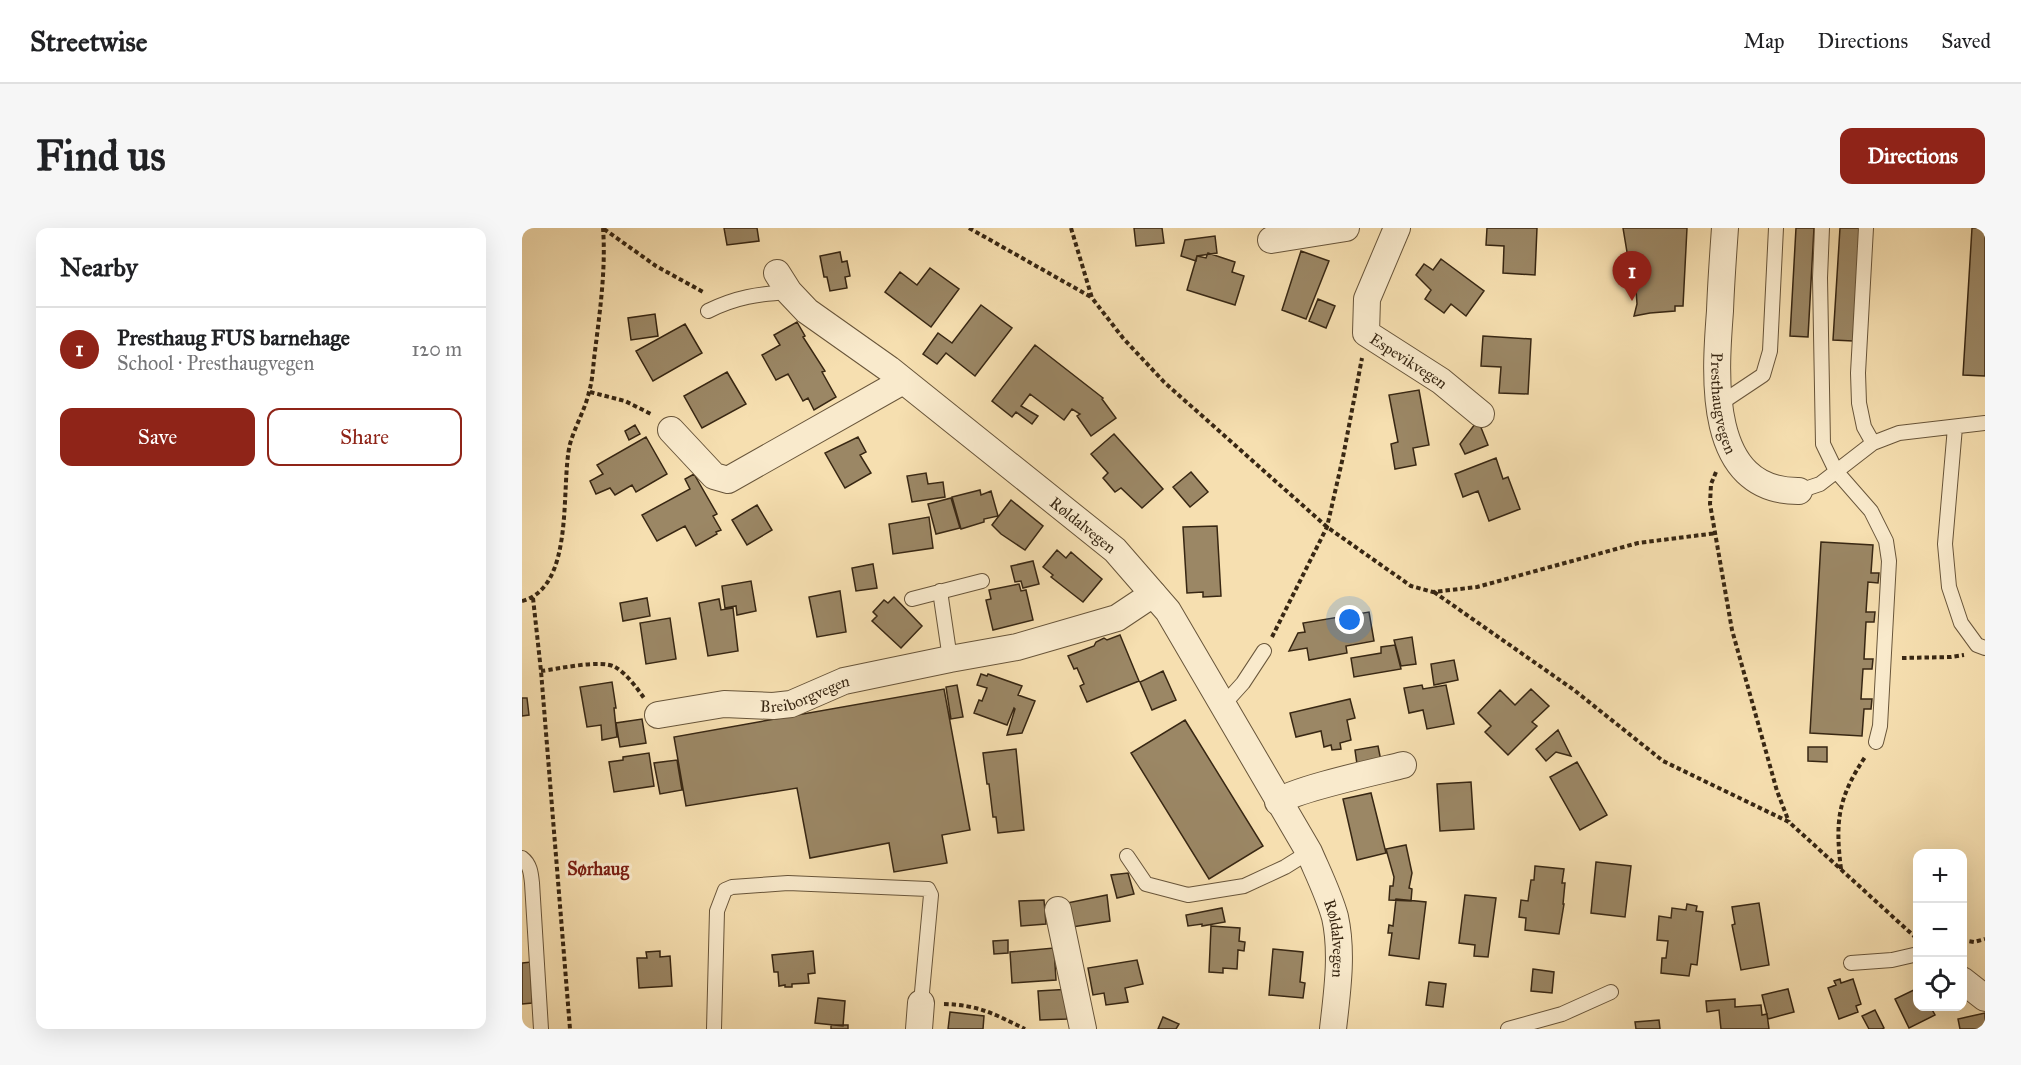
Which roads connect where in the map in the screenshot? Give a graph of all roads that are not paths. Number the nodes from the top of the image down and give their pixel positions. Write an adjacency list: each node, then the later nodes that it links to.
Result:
1 (1346, 228): 7 (street)
2 (1397, 228): 12 (street, Espevikvegen)
3 (1725, 228): 11 (street, Presthaugvegen)
4 (1776, 228): 11 (lane)
5 (1822, 228): 17 (lane)
6 (1866, 228): 16 (lane)
7 (1271, 240)
8 (783, 283): 9 (lane); 10 (street, Røldalvegen)
9 (708, 311)
10 (903, 381): 15 (street); 21 (street, Røldalvegen)
11 (1718, 405): 18 (street, Presthaugvegen)
12 (1482, 414)
13 (1985, 423): 14 (lane, Presthaugvegen)
14 (1955, 427): 16 (lane, Presthaugvegen); 23 (lane)
15 (671, 430)
16 (1873, 443): 17 (lane, Presthaugvegen)
17 (1836, 471): 18 (lane, Presthaugvegen); 28 (lane)
18 (1799, 491)
19 (982, 580): 20 (lane)
20 (940, 591): 22 (lane); 25 (lane)
21 (1153, 594): 25 (street, Breiborgvegen); 26 (street, Røldalvegen)
22 (912, 599)
23 (1981, 646)
24 (1264, 651): 26 (lane)
25 (950, 659): 27 (street, Breiborgvegen)
26 (1224, 704): 30 (street, Røldalvegen)
27 (658, 715)
28 (1876, 742)
29 (1402, 765): 30 (street)
30 (1278, 802): 31 (street, Røldalvegen)
31 (1309, 852): 32 (lane); 45 (street, Røldalvegen)
32 (1126, 856)
33 (522, 858): 41 (lane)
34 (1058, 910): 44 (street)
35 (1913, 955): 36 (lane)
36 (1851, 963)
37 (1967, 984): 39 (street)
38 (1611, 992): 46 (lane)
39 (1985, 998)
40 (921, 1003): 42 (lane); 43 (street)
41 (542, 1029)
42 (714, 1029)
43 (919, 1029)
44 (1083, 1029)
45 (1333, 1029)
46 (1508, 1029)

